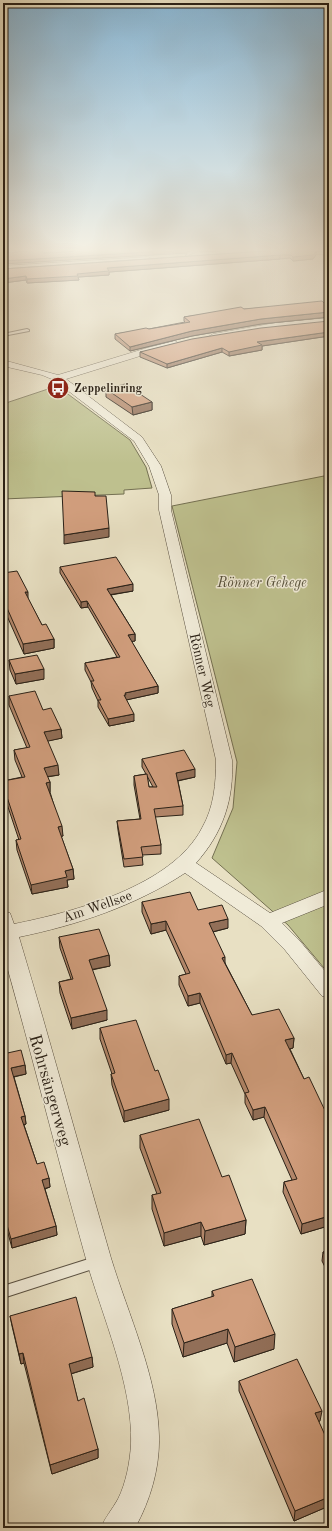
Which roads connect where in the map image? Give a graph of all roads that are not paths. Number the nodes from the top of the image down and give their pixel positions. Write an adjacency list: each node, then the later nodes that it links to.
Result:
1 (324, 321): 4 (street)
2 (27, 330): 3 (lane)
3 (3, 335)
4 (202, 338)
5 (187, 342): 7 (street)
6 (3, 363): 7 (street, Rönner Weg)
7 (58, 378): 8 (street, Rönner Weg)
8 (185, 864): 10 (street); 11 (street, Am Wellsee)
9 (329, 896): 10 (street)
10 (268, 921): 12 (street)
11 (4, 927): 13 (street, Rohrsängerweg)
12 (329, 990)
13 (100, 1262): 14 (lane); 15 (street, Rohrsängerweg)
14 (3, 1292)
15 (116, 1528)

